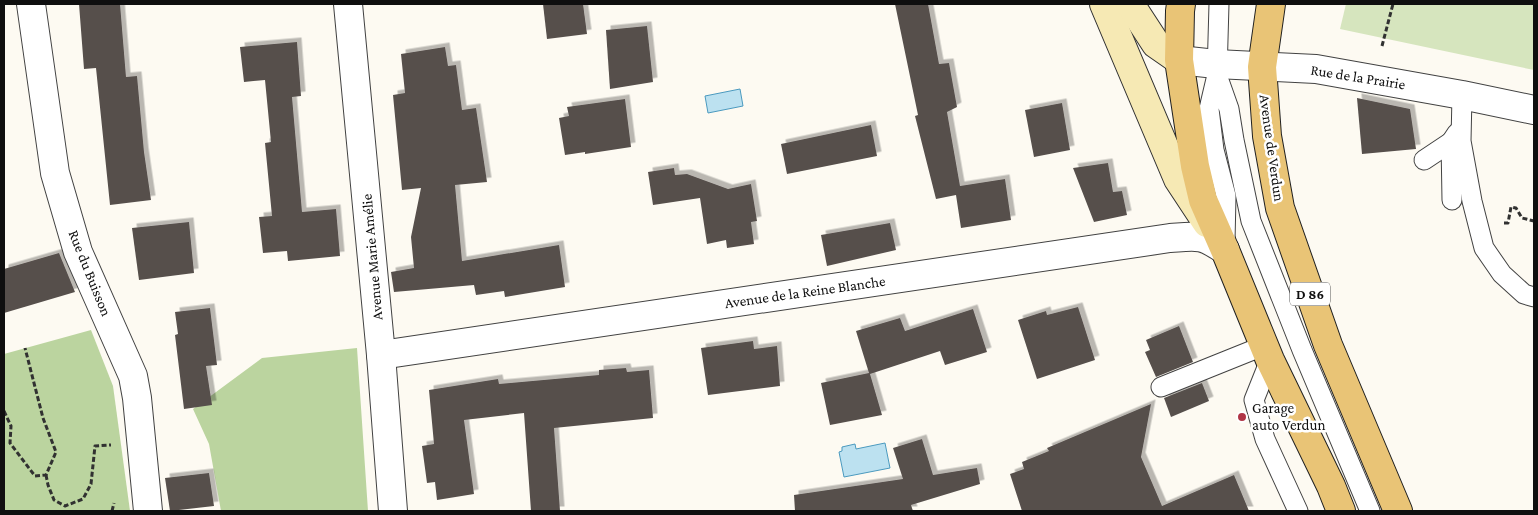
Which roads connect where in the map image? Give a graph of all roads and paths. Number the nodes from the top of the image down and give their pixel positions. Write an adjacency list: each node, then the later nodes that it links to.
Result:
1 (31, 4): 32 (street, Rue du Buisson)
2 (348, 4): 25 (street, Avenue Marie Amélie)
3 (1104, 4): 21 (street)
4 (1130, 4): 10 (street)
5 (1182, 4): 10 (main road)
6 (1219, 4): 12 (lane)
7 (1271, 4): 11 (main road, Avenue de Verdun / D 86)
8 (1393, 4): 9 (path)
9 (1382, 46)
10 (1179, 60): 12 (street, Rue de la Prairie); 21 (main road)
11 (1262, 67): 12 (street, Rue de la Prairie); 13 (street, Rue de la Prairie); 37 (main road, Avenue de Verdun / D 86)
12 (1216, 70): 21 (lane); 36 (lane)
13 (1462, 94): 14 (street, Rue de la Prairie); 15 (lane)
14 (1534, 110)
15 (1461, 126): 16 (lane); 22 (lane)
16 (1450, 142): 17 (lane); 18 (lane)
17 (1424, 160)
18 (1452, 200)
19 (1510, 214): 20 (path)
20 (1534, 221)
21 (1225, 250): 24 (main road); 25 (street, Avenue de la Reine Blanche)
22 (1534, 297)
23 (25, 348): 29 (path)
24 (1266, 353): 26 (lane); 34 (lane); 35 (main road)
25 (381, 355): 33 (street, Avenue Marie Amélie)
26 (1161, 387)
27 (4, 411): 29 (path)
28 (112, 454): 29 (path)
29 (46, 475)
30 (116, 498): 31 (path)
31 (112, 511)
32 (148, 511)
33 (393, 511)
34 (1298, 511)
35 (1341, 511)
36 (1370, 511)
37 (1398, 511)

